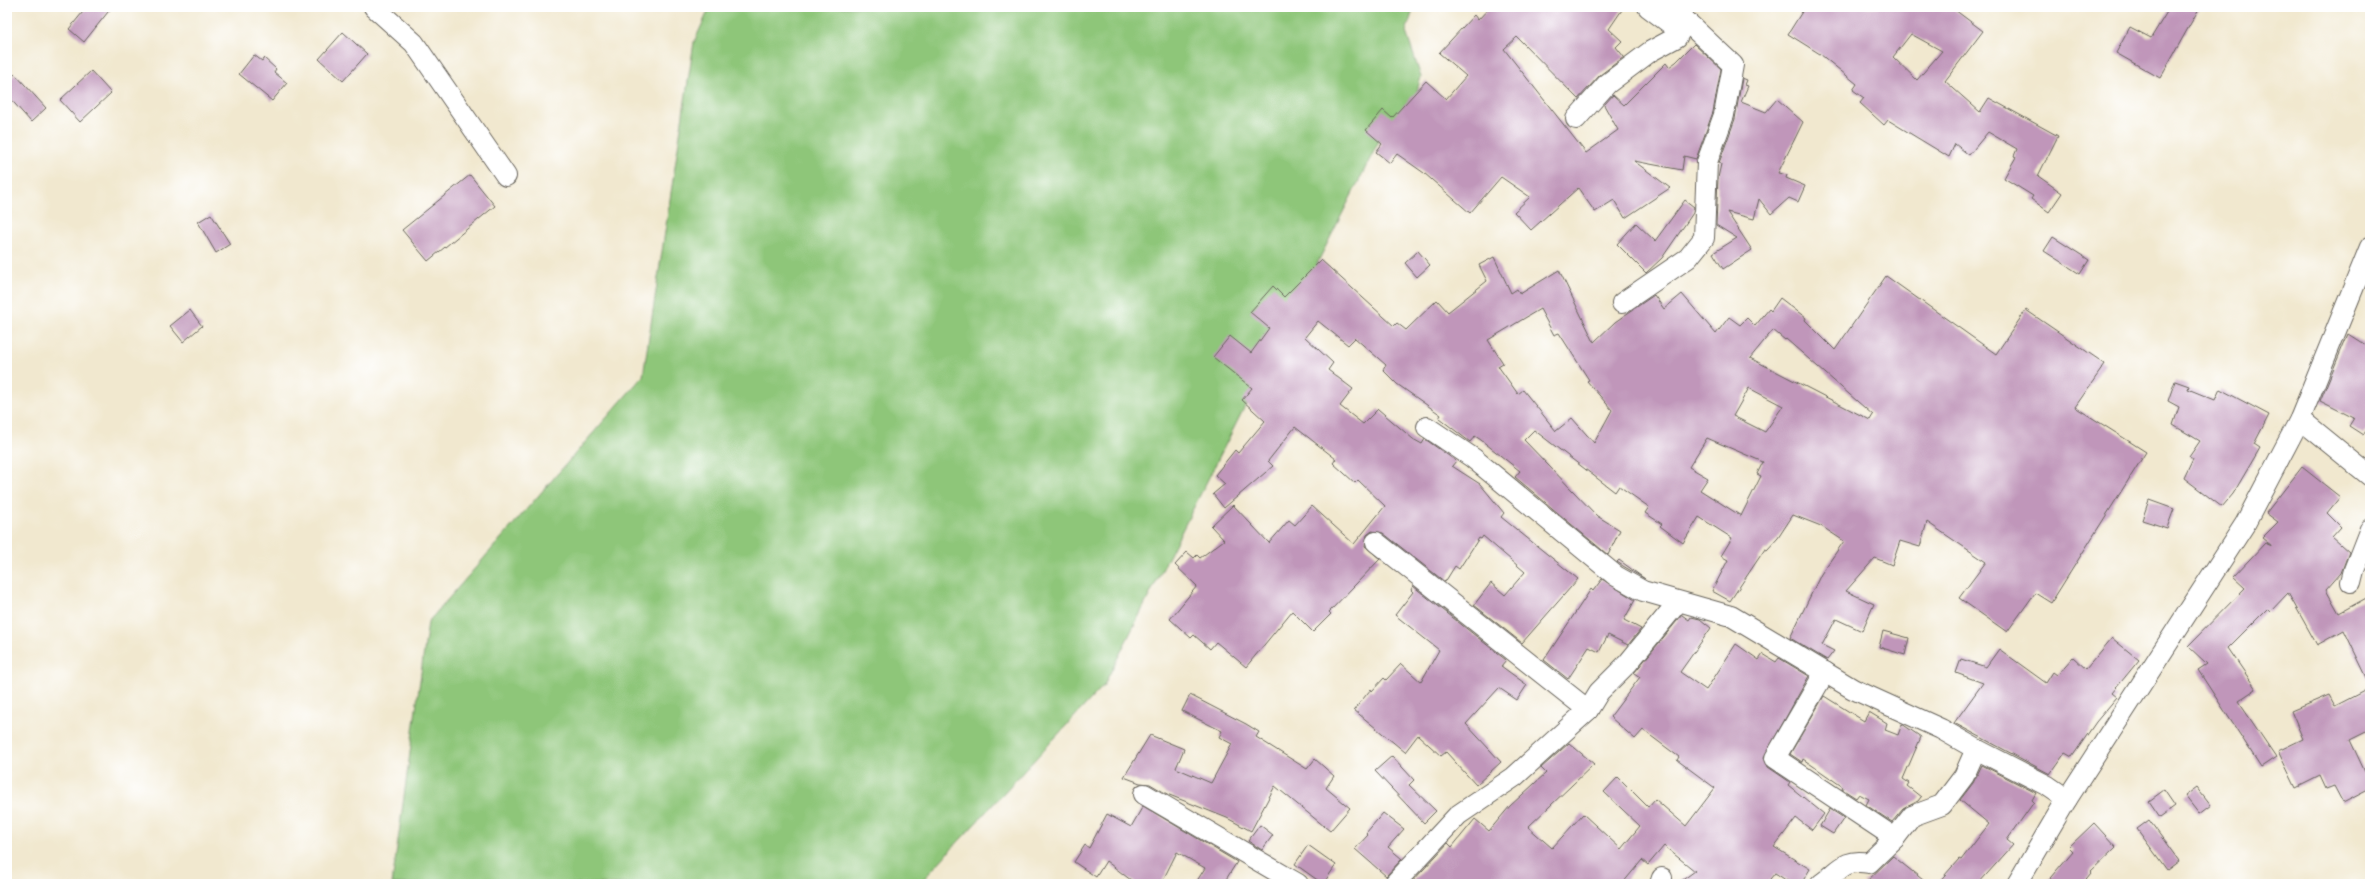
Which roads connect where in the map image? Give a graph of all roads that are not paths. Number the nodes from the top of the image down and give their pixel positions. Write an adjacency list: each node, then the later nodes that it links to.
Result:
1 (374, 7): 5 (street)
2 (1648, 7): 3 (street)
3 (1681, 19): 4 (street); 7 (street)
4 (1576, 119)
5 (506, 176)
6 (2370, 247): 8 (street)
7 (1622, 303)
8 (2300, 419): 10 (street); 19 (street)
9 (1428, 427): 14 (street)
10 (2370, 476)
11 (2370, 529): 13 (street)
12 (1376, 542): 16 (street)
13 (2351, 582)
14 (1678, 602): 15 (street); 16 (street)
15 (1825, 672): 17 (street); 20 (street)
16 (1588, 710): 22 (street)
17 (1976, 749): 19 (street); 20 (street)
18 (1144, 794): 21 (street)
19 (2067, 799): 24 (street)
20 (1894, 838): 23 (street)
21 (1298, 884)
22 (1394, 884)
23 (1821, 884)
24 (2017, 884)

